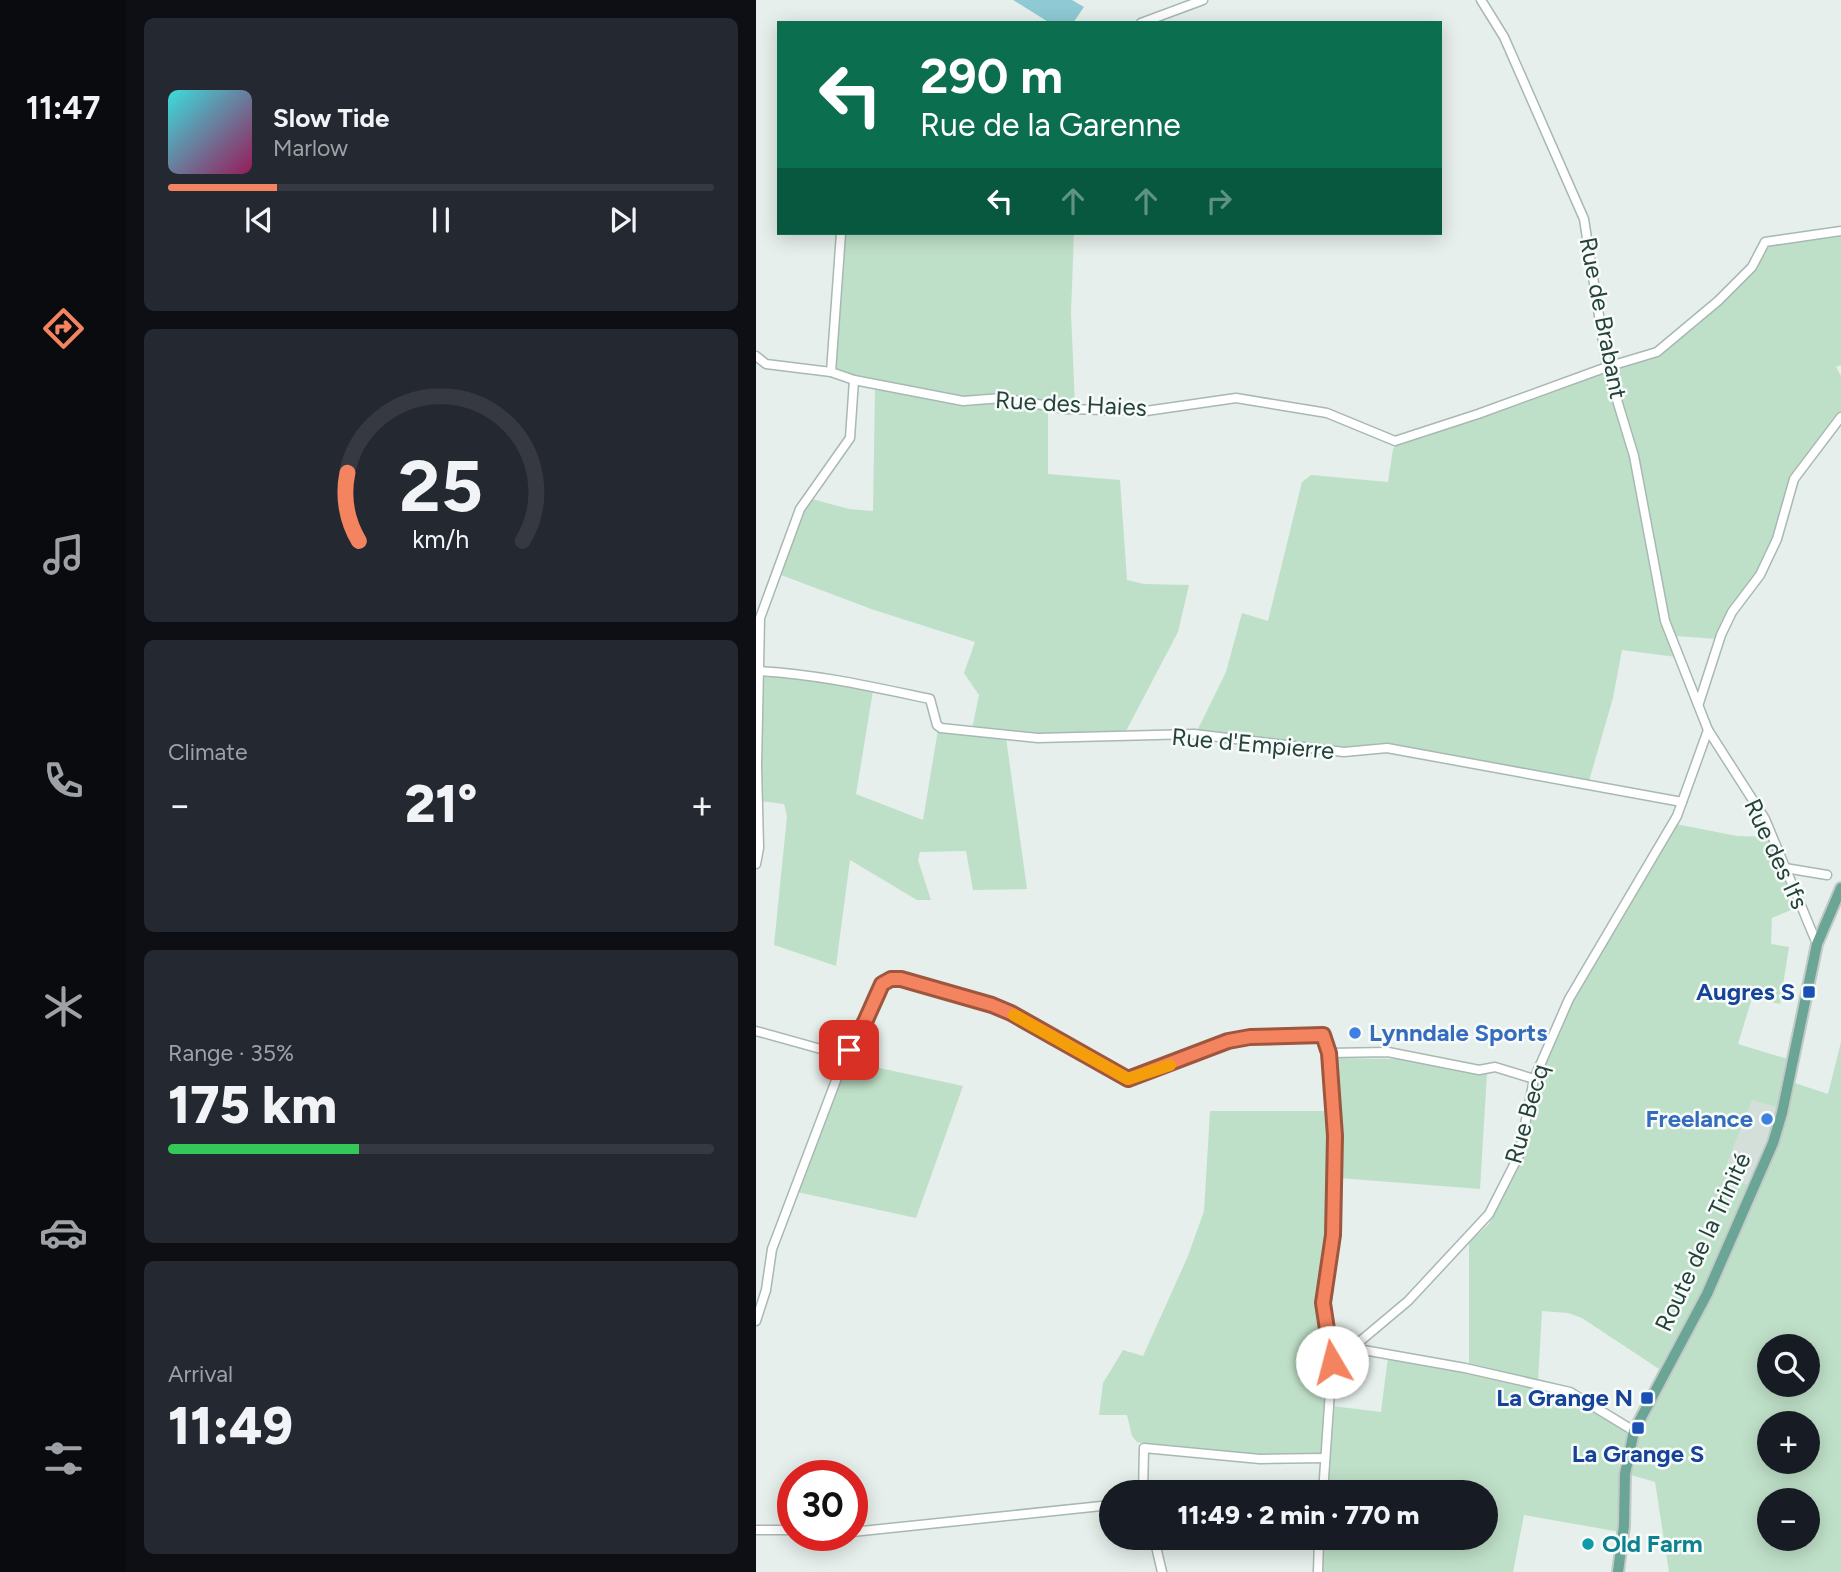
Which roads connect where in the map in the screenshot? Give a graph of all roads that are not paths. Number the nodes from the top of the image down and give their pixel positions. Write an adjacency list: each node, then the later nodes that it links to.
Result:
1 (1203, 0): 3 (street)
2 (1481, 0): 7 (street, Rue de Brabant)
3 (1147, 21)
4 (1841, 231): 7 (street, Rue des Haies)
5 (841, 235): 8 (street)
6 (756, 356): 8 (street, Rue des Haies)
7 (1607, 367): 9 (street, Rue des Haies); 12 (street, Rue de Brabant)
8 (831, 372): 9 (street, Rue des Haies)
9 (854, 380): 11 (street)
10 (1841, 417): 12 (street)
11 (758, 671): 14 (street, Rue d'Empierre); 15 (street)
12 (1699, 703): 13 (street, Rue de Brabant)
13 (1708, 730): 14 (street, Rue Becq); 16 (street, Rue des Ifs)
14 (1682, 802): 23 (street, Rue Becq)
15 (756, 864)
16 (1785, 868): 17 (street); 19 (street, Rue des Ifs)
17 (1826, 875)
18 (1841, 888): 19 (main road, Route de la Trinité)
19 (1817, 944): 27 (main road, Route de la Trinité)
20 (756, 1031): 22 (street)
21 (1329, 1053): 22 (street); 23 (street); 25 (street)
22 (846, 1056): 24 (street)
23 (1534, 1079): 26 (street, Rue Becq)
24 (756, 1321)
25 (1331, 1347): 26 (street); 28 (street)
26 (1352, 1348): 27 (street)
27 (1634, 1431): 39 (main road, Route de la Trinité)
28 (1325, 1458): 29 (street); 30 (street)
29 (1143, 1480)
30 (1323, 1480)
31 (1099, 1506): 34 (street)
32 (756, 1530): 33 (street)
33 (777, 1530)
34 (868, 1530)
35 (1157, 1550): 37 (street)
36 (1319, 1550): 38 (street)
37 (1162, 1572)
38 (1318, 1572)
39 (1618, 1572)

